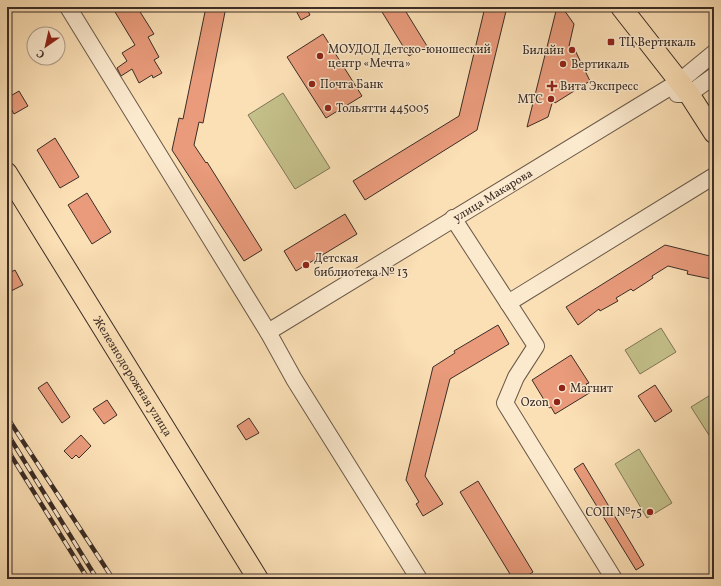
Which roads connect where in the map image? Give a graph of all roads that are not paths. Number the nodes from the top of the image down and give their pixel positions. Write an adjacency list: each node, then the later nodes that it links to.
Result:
1 (68, 7): 11 (street)
2 (621, 7): 5 (main road)
3 (714, 54): 5 (street)
4 (714, 76): 5 (street)
5 (684, 88): 6 (main road); 9 (street, улица Макарова)
6 (714, 133)
7 (7, 173): 12 (main road, Железнодорожная улица)
8 (714, 176): 10 (street)
9 (453, 218): 10 (street); 11 (street, улица Макарова)
10 (508, 303): 14 (street)
11 (268, 332): 13 (street)
12 (258, 579)
13 (419, 579)
14 (614, 579)

